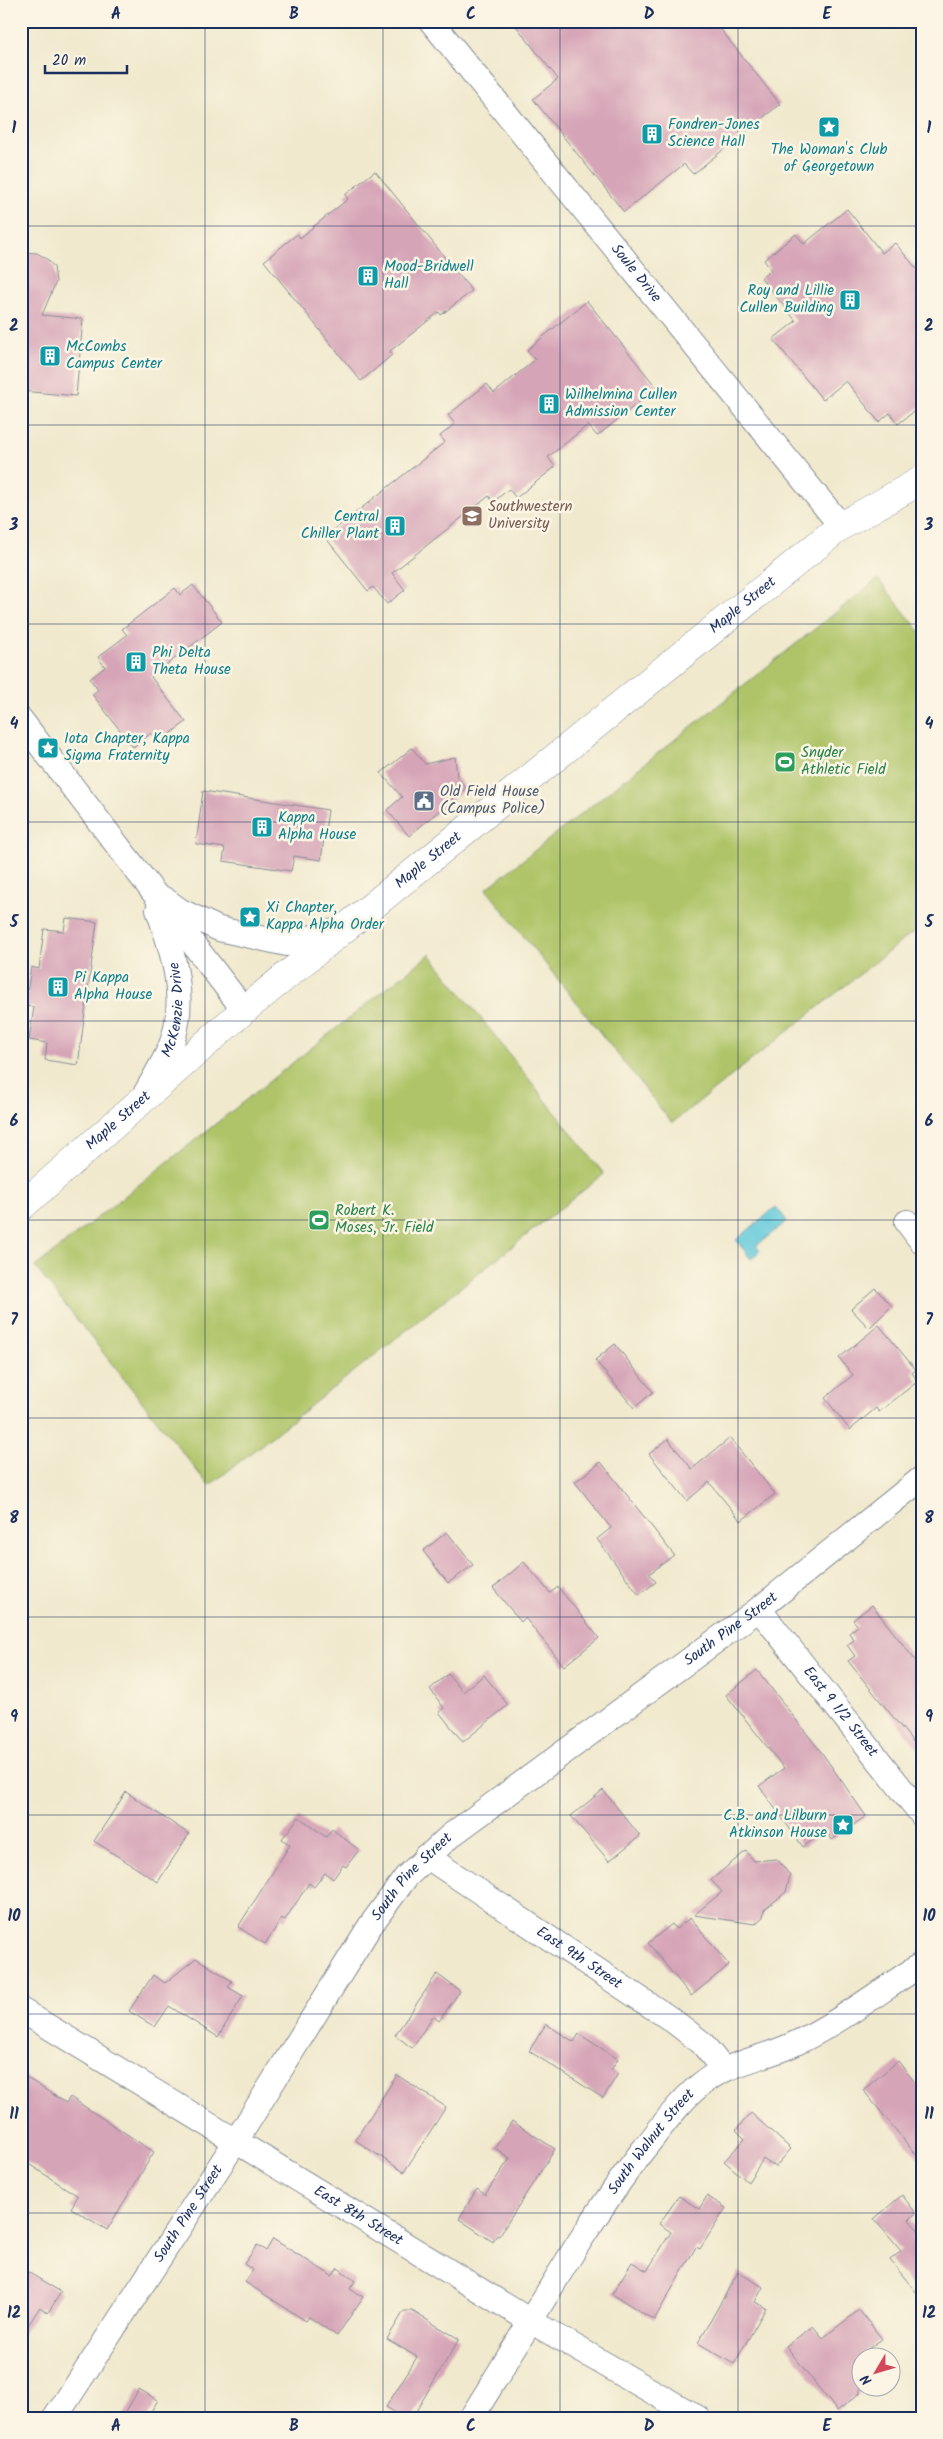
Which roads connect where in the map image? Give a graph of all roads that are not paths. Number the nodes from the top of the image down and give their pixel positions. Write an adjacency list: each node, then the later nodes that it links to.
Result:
1 (431, 21): 3 (street, Soule Drive)
2 (922, 480): 3 (street, Maple Street)
3 (841, 526): 6 (street, Maple Street)
4 (21, 720): 5 (street, McKenzie Drive)
5 (150, 890): 6 (street, McKenzie Drive); 7 (street, McKenzie Drive); 8 (street, McKenzie Drive)
6 (342, 929): 7 (street, Maple Street)
7 (244, 1010): 8 (street, Maple Street)
8 (144, 1097): 9 (street, Maple Street)
9 (21, 1207)
10 (907, 1222): 11 (street)
11 (922, 1242)
12 (922, 1478): 13 (street, South Pine Street)
13 (759, 1609): 14 (street, East 9 1/2 Street); 15 (street, South Pine Street)
14 (922, 1815)
15 (426, 1856): 18 (street, East 9th Street); 19 (street, South Pine Street)
16 (922, 1964): 18 (street, South Walnut Street)
17 (21, 2010): 19 (street, East 8th Street)
18 (723, 2070): 20 (street, South Walnut Street)
19 (236, 2141): 20 (street, East 8th Street); 21 (street, South Pine Street)
20 (532, 2322): 22 (street, South Walnut Street); 23 (street, East 8th Street)
21 (55, 2418)
22 (471, 2418)
23 (698, 2418)

